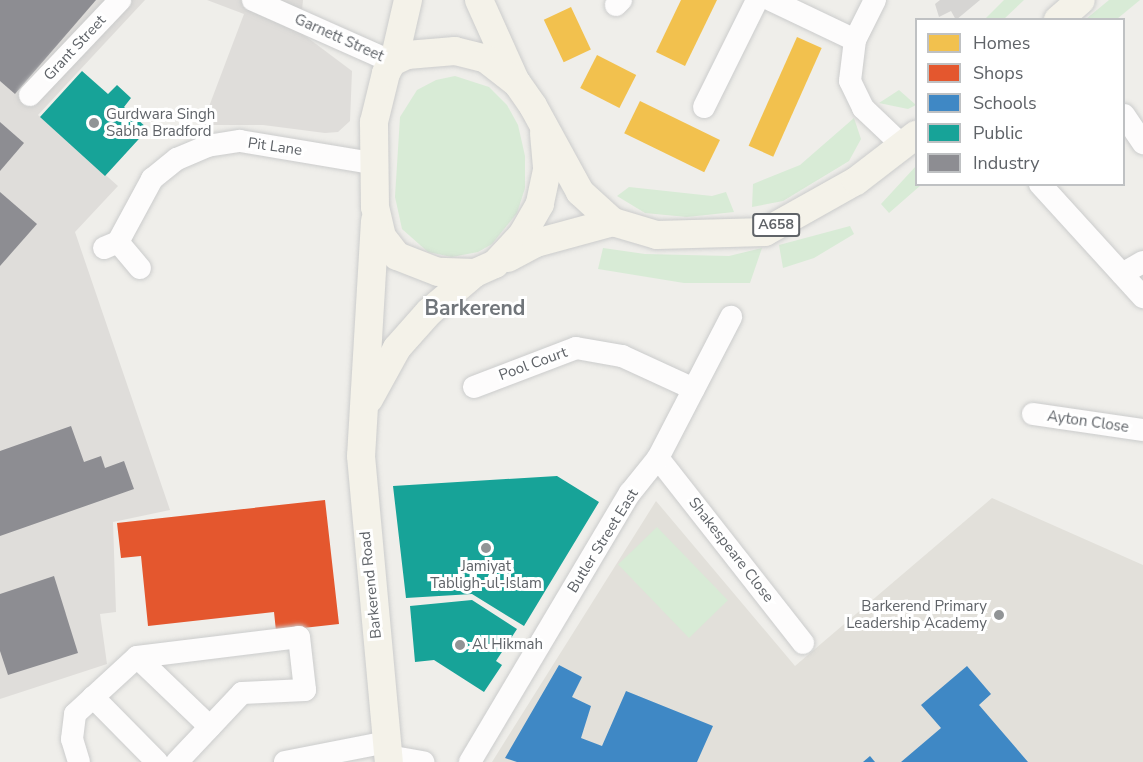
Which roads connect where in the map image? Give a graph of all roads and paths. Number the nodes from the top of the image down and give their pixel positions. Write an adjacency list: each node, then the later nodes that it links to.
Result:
1 (120, 0): 13 (street, Grant Street)
2 (253, 0): 11 (street, Garnett Street)
3 (408, 0): 11 (main road)
4 (479, 0): 12 (main road)
5 (757, 0): 14 (street)
6 (771, 0): 10 (street)
7 (875, 0): 10 (street)
8 (1082, 0): 9 (main road)
9 (1060, 18)
10 (855, 40): 17 (street)
11 (393, 62): 12 (main road); 19 (main road)
12 (517, 84): 16 (main road)
13 (30, 95)
14 (704, 107)
15 (1125, 116): 18 (street)
16 (544, 133): 22 (main road, A658); 25 (main road)
17 (910, 140): 22 (main road, A658)
18 (1142, 141)
19 (372, 163): 21 (main road); 24 (street, Pit Lane)
20 (1042, 186): 26 (street)
21 (375, 207): 25 (main road); 31 (main road, Barkerend Road)
22 (613, 222): 25 (main road)
23 (1143, 262): 26 (street)
24 (140, 268)
25 (485, 269): 31 (main road, Barkerend Road)
26 (1122, 274): 27 (street)
27 (1143, 297)
28 (731, 317): 30 (street, Butler Street East)
29 (474, 387): 30 (street, Pool Court)
30 (694, 389): 34 (street, Butler Street East)
31 (364, 408): 39 (main road, Barkerend Road)
32 (1034, 414): 33 (street, Ayton Close)
33 (1143, 430)
34 (658, 458): 35 (street, Shakespeare Close); 45 (street, Butler Street East)
35 (803, 643)
36 (137, 657): 37 (street); 38 (street); 38 (street)
37 (93, 697): 40 (street); 41 (street)
38 (210, 727): 42 (street)
39 (388, 753): 43 (street); 44 (street)
40 (79, 762)
41 (157, 762)
42 (177, 762)
43 (285, 762)
44 (423, 762)
45 (470, 762)

